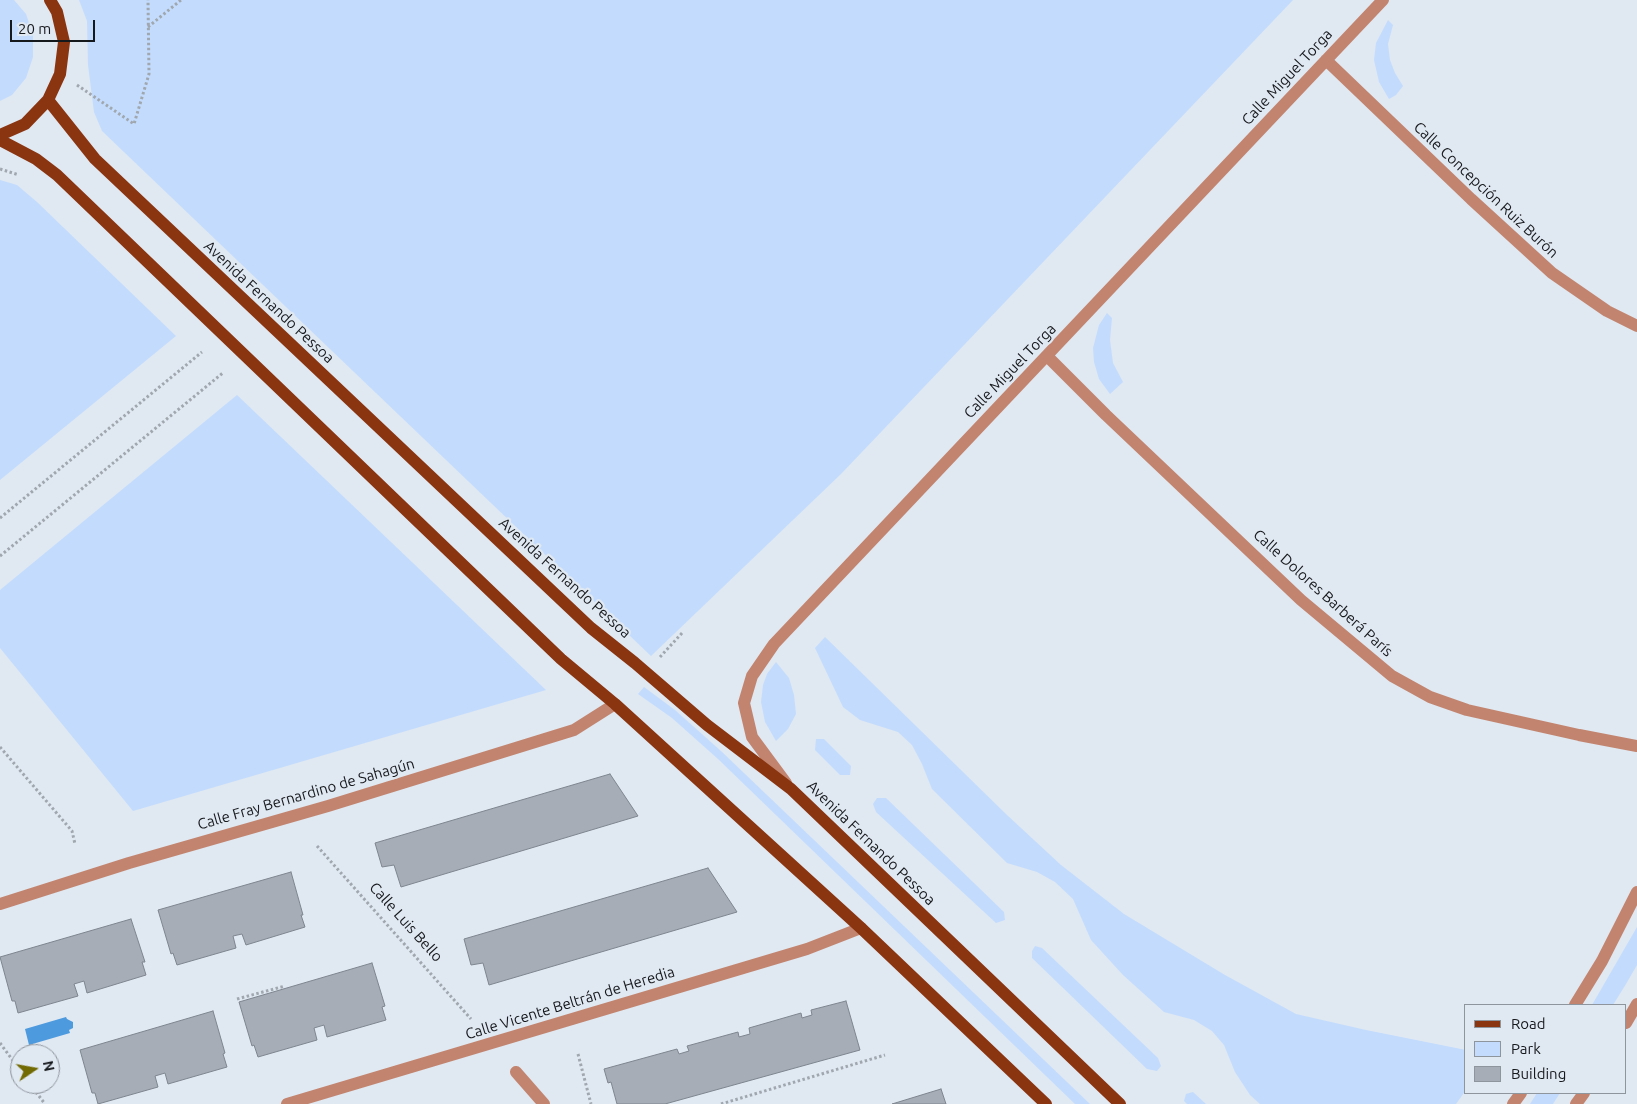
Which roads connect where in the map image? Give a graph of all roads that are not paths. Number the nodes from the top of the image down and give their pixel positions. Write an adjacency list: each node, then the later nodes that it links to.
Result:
1 (50, 0): 4 (main road)
2 (1383, 0): 3 (street, Calle Miguel Torga)
3 (1326, 60): 7 (street, Calle Concepción Ruiz Burón); 8 (street, Calle Miguel Torga)
4 (48, 100): 5 (main road); 11 (main road, Avenida Fernando Pessoa)
5 (0, 135)
6 (0, 140): 9 (main road)
7 (1637, 326)
8 (1047, 356): 10 (street, Calle Dolores Barberá París); 11 (street, Calle Miguel Torga)
9 (615, 704): 13 (street, Calle Fray Bernardino de Sahagún); 14 (main road)
10 (1637, 746)
11 (791, 789): 22 (main road, Avenida Fernando Pessoa)
12 (1637, 892): 15 (street)
13 (0, 904)
14 (861, 928): 19 (street, Calle Vicente Beltrán de Heredia); 21 (main road)
15 (1575, 1004)
16 (1637, 1004): 17 (street)
17 (1627, 1021)
18 (516, 1072): 20 (street)
19 (287, 1104)
20 (544, 1104)
21 (1046, 1104)
22 (1120, 1104)

